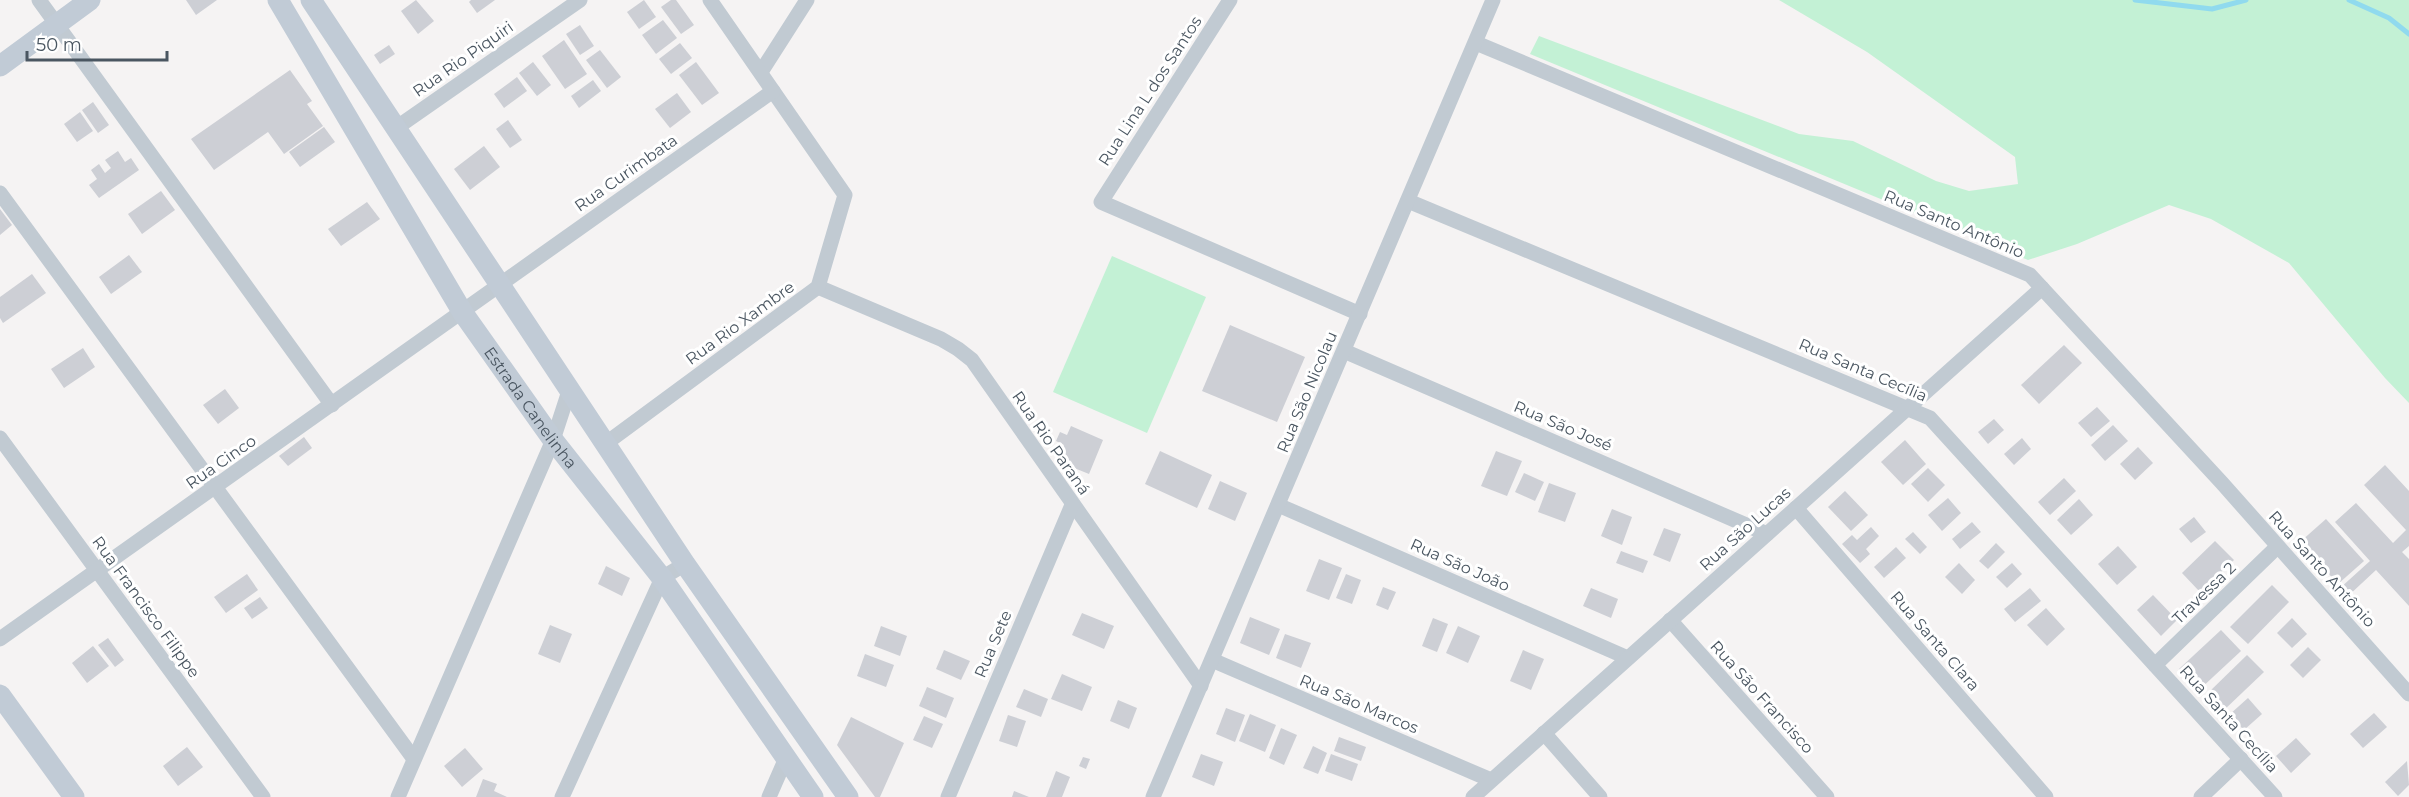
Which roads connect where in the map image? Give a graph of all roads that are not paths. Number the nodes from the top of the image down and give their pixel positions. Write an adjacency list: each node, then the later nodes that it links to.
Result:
1 (39, 0): 10 (street)
2 (90, 0): 10 (street)
3 (278, 0): 21 (street, Estrada Canelinha)
4 (311, 0): 15 (street)
5 (580, 0): 15 (street, Rua Rio Piquiri)
6 (710, 0): 13 (street)
7 (807, 0): 13 (street)
8 (1230, 0): 22 (street, Rua Lina L dos Santos)
9 (1493, 0): 11 (street, Rua São Nicolau)
10 (57, 24): 12 (street); 25 (street)
11 (1476, 43): 17 (street, Rua São Nicolau); 20 (street, Rua Santo Antônio)
12 (0, 66)
13 (761, 72): 14 (street)
14 (774, 91): 18 (street, Rua Curimbata); 19 (street, Rua Rio Xambre)
15 (396, 128): 18 (street)
16 (0, 193): 30 (street)
17 (1408, 201): 22 (street, Rua São Nicolau); 26 (street, Rua Santa Cecília)
18 (500, 285): 21 (street, Rua Curimbata); 24 (street)
19 (818, 287): 29 (street, Rua Rio Xambre); 31 (street, Rua Rio Paraná)
20 (2042, 288): 26 (street, Rua São Lucas); 35 (street, Rua Santo Antônio)
21 (463, 313): 25 (street, Rua Cinco); 28 (street, Estrada Canelinha)
22 (1360, 314): 23 (street, Rua São Nicolau)
23 (1344, 351): 32 (street, Rua São Nicolau); 34 (street, Rua São José)
24 (569, 391): 28 (street); 29 (street)
25 (332, 405): 30 (street, Rua Cinco)
26 (1909, 408): 33 (street, Rua São Lucas); 43 (street, Rua Santa Cecília)
27 (0, 438): 37 (street, Rua Francisco Filippe)
28 (553, 440): 38 (street, Estrada Canelinha); 49 (street)
29 (604, 444): 36 (street)
30 (216, 488): 37 (street, Rua Cinco); 49 (street)
31 (1072, 505): 44 (street, Rua Rio Paraná); 59 (street, Rua Sete)
32 (1278, 505): 41 (street, Rua São João); 42 (street, Rua São Nicolau)
33 (1796, 508): 34 (street, Rua São Lucas); 64 (street, Rua Santa Clara)
34 (1767, 534): 39 (street, Rua São Lucas)
35 (2277, 547): 43 (street, Travessa 2); 45 (street, Rua Santo Antônio)
36 (685, 564): 38 (street); 58 (street)
37 (98, 572): 40 (street, Rua Cinco); 53 (street, Rua Francisco Filippe)
38 (662, 578): 48 (street, Estrada Canelinha); 55 (street)
39 (1670, 620): 41 (street, Rua São Lucas); 63 (street, Rua São Francisco)
40 (0, 639)
41 (1628, 658): 47 (street, Rua São Lucas)
42 (1212, 660): 44 (street, Rua São Nicolau); 51 (street, Rua São Marcos)
43 (2156, 665): 50 (street, Rua Santa Cecília)
44 (1201, 686): 60 (street, Rua São Nicolau)
45 (2408, 690)
46 (0, 695): 52 (street)
47 (1544, 734): 51 (street, Rua São Lucas); 62 (street)
48 (786, 758): 56 (street); 57 (street, Estrada Canelinha)
49 (414, 759): 54 (street)
50 (2241, 759): 65 (street); 66 (street, Rua Santa Cecília)
51 (1491, 780): 61 (street, Rua São Lucas)
52 (74, 797)
53 (263, 797)
54 (398, 797)
55 (562, 797)
56 (769, 797)
57 (813, 797)
58 (848, 797)
59 (948, 797)
60 (1153, 797)
61 (1473, 797)
62 (1600, 797)
63 (1827, 797)
64 (2046, 797)
65 (2201, 797)
66 (2275, 797)

